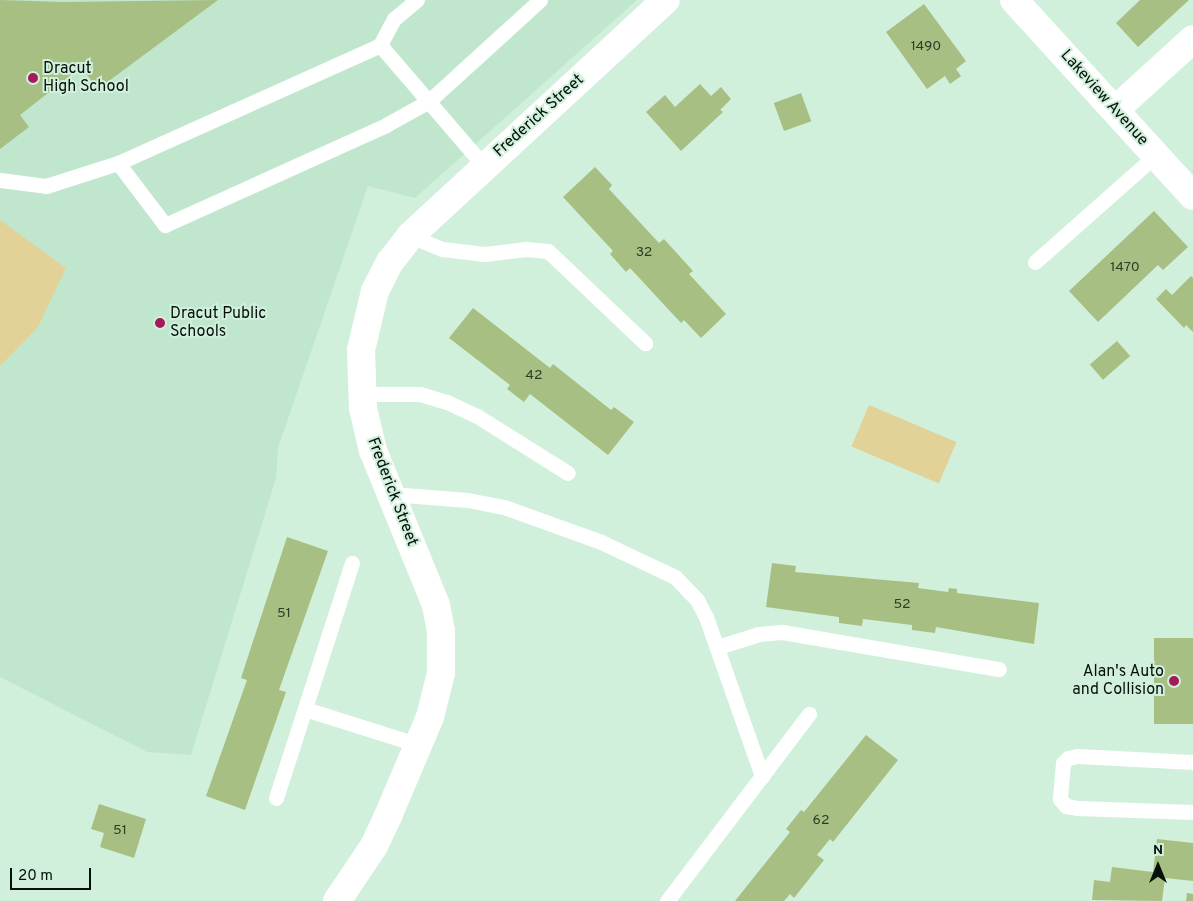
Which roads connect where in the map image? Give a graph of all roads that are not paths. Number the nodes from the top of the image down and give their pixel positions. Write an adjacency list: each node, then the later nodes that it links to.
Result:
1 (417, 0): 6 (lane)
2 (540, 0): 7 (lane)
3 (666, 0): 11 (street, Frederick Street)
4 (1014, 0): 8 (street, Lakeview Avenue)
5 (1193, 39): 8 (street)
6 (380, 45): 7 (lane); 10 (lane)
7 (430, 101): 10 (lane); 11 (lane)
8 (1115, 110): 9 (street, Lakeview Avenue)
9 (1156, 155): 13 (street, Lakeview Avenue); 15 (lane)
10 (118, 163): 12 (lane)
11 (484, 166): 14 (street, Frederick Street)
12 (0, 180)
13 (1193, 196)
14 (410, 236): 16 (lane); 17 (street, Frederick Street)
15 (1034, 262)
16 (645, 343)
17 (361, 394): 18 (lane); 19 (street, Frederick Street)
18 (568, 473)
19 (391, 494): 21 (lane); 25 (street, Frederick Street)
20 (352, 563): 23 (lane)
21 (718, 647): 22 (lane); 27 (lane)
22 (999, 669)
23 (305, 709): 25 (lane); 28 (lane)
24 (809, 714): 27 (lane)
25 (418, 745): 30 (street, Frederick Street)
26 (1193, 762): 29 (lane)
27 (762, 776): 31 (lane)
28 (276, 798)
29 (1193, 812)
30 (337, 901)
31 (667, 901)

